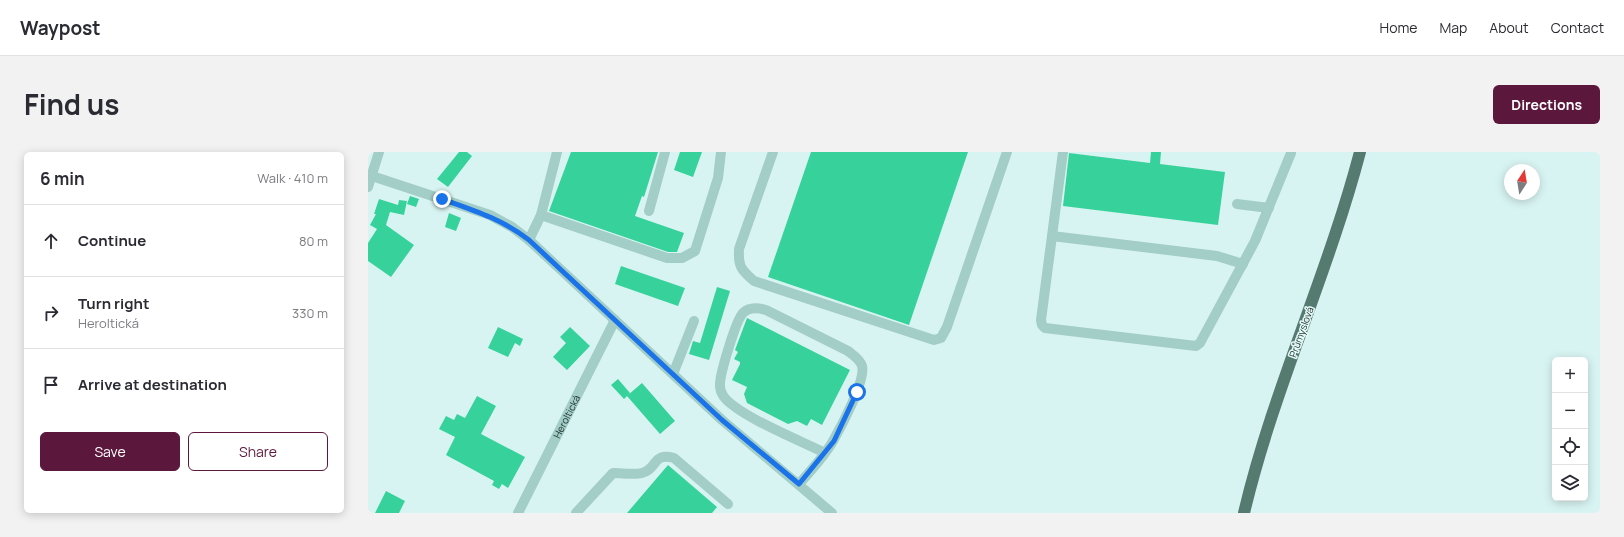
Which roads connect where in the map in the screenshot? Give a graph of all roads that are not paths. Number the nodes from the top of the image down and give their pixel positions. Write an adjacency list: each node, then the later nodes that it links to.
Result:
1 (379, 152): 10 (street)
2 (557, 152): 15 (street)
3 (665, 152): 14 (street)
4 (721, 152): 15 (street)
5 (773, 152): 6 (street)
6 (1007, 152)
7 (1064, 152): 16 (street)
8 (1289, 152): 13 (street)
9 (1360, 152): 28 (main road, Průmyslová)
10 (372, 176): 11 (street); 17 (street)
11 (368, 187)
12 (1237, 204): 13 (street)
13 (1269, 208): 18 (street)
14 (649, 211)
15 (541, 215): 17 (street)
16 (1052, 236): 18 (street); 18 (street)
17 (529, 240): 19 (street)
18 (1243, 264)
19 (615, 320): 21 (street); 25 (street, Heroltická)
20 (694, 321): 21 (street)
21 (673, 374): 23 (street)
22 (825, 453): 22 (street); 23 (street)
23 (799, 484): 27 (street)
24 (728, 504): 26 (street)
25 (518, 513)
26 (576, 513)
27 (832, 513)
28 (1244, 513)

